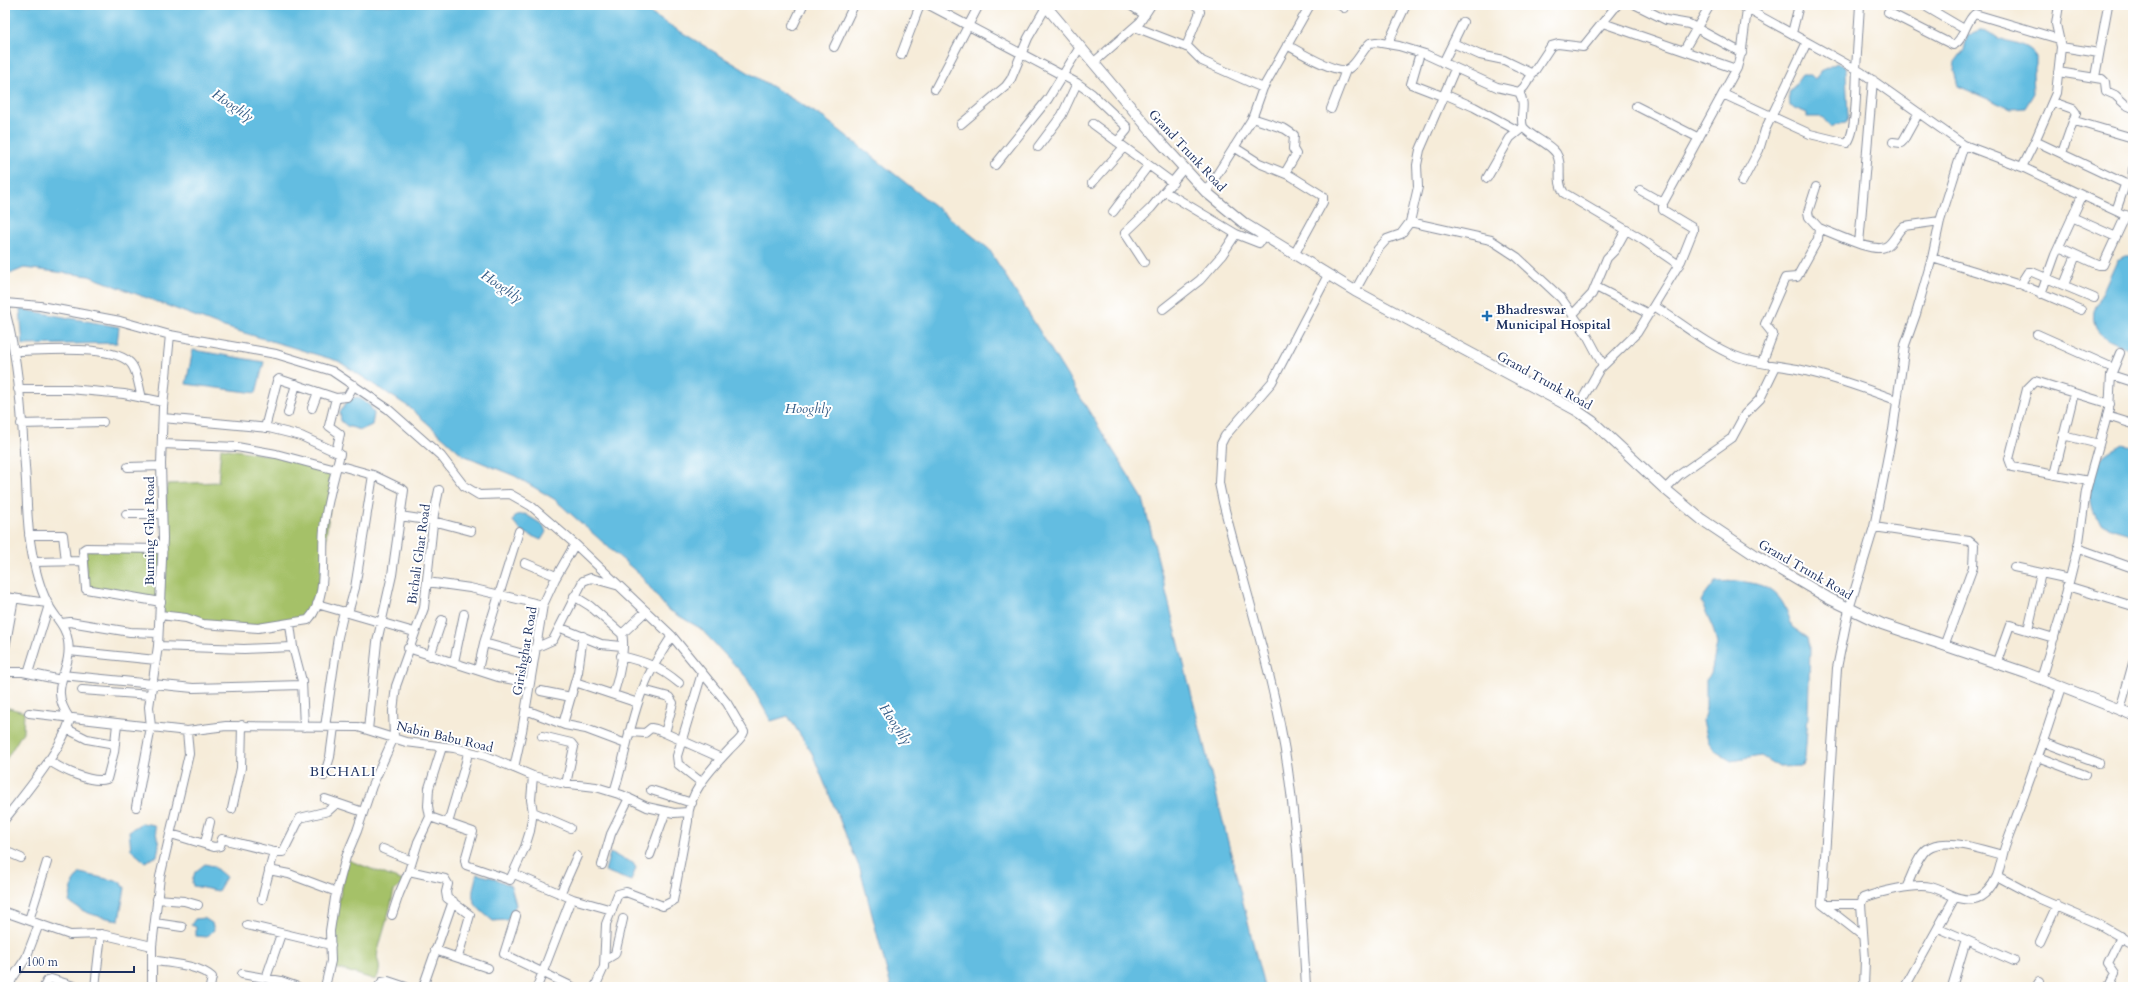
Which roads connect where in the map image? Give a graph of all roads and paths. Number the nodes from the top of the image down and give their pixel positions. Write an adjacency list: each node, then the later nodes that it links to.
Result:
1 (803, 5): 25 (street)
2 (854, 5): 36 (street)
3 (920, 5): 44 (street)
4 (929, 5): 26 (street)
5 (979, 5): 26 (street)
6 (1130, 5): 22 (street)
7 (1151, 5): 22 (street)
8 (1195, 5): 38 (street)
9 (1310, 5): 35 (street)
10 (1406, 5): 32 (street)
11 (1617, 5): 24 (street)
12 (1636, 5): 28 (street)
13 (1710, 5): 28 (street)
14 (1799, 5): 30 (street)
15 (1860, 5): 49 (street)
16 (1923, 5): 29 (street)
17 (2059, 5): 34 (street)
18 (2108, 5): 43 (street)
19 (1046, 6): 37 (main road, Grand Trunk Road); 40 (street)
20 (1744, 7): 30 (street); 42 (street)
21 (1888, 12): 29 (street)
22 (1145, 15): 27 (street)
23 (1463, 22): 33 (street)
24 (1603, 23): 39 (street); 52 (street)
25 (793, 26)
26 (968, 26): 40 (street); 58 (street)
27 (1135, 27): 38 (street); 45 (street)
28 (1696, 28): 39 (street); 42 (street)
29 (1964, 29): 34 (street)
30 (1792, 33): 31 (street)
31 (1807, 42): 49 (street); 67 (street)
32 (1388, 43): 41 (street); 50 (street)
33 (1453, 43): 46 (street); 52 (street)
34 (2060, 43): 43 (street); 51 (street)
35 (1287, 46): 50 (street); 57 (street)
36 (834, 47)
37 (1080, 47): 45 (main road, Grand Trunk Road); 53 (street)
38 (1186, 47): 57 (street)
39 (1684, 50): 48 (street)
40 (1021, 53): 53 (street); 70 (street)
41 (1420, 53): 46 (street); 61 (street)
42 (1742, 53): 48 (street)
43 (2099, 53): 54 (street)
44 (901, 55)
45 (1093, 63): 86 (main road, Grand Trunk Road)
46 (1443, 63): 47 (street)
47 (1455, 69): 59 (street); 61 (street)
48 (1736, 69): 60 (street)
49 (1857, 69): 55 (street); 67 (street)
50 (1346, 70): 65 (street)
51 (2058, 72): 54 (street); 62 (street)
52 (1533, 74): 59 (street)
53 (1063, 75): 56 (street); 83 (street)
54 (2095, 77): 64 (street)
55 (1873, 80): 66 (street); 111 (street)
56 (1077, 83): 76 (street); 79 (street)
57 (1263, 88): 68 (street)
58 (935, 90)
59 (1519, 92): 72 (street)
60 (1723, 94): 67 (street); 73 (street)
61 (1443, 95): 72 (street); 105 (street)
62 (2053, 102): 69 (street); 75 (street)
63 (1636, 106): 73 (street)
64 (2133, 108)
65 (1331, 109)
66 (1918, 114): 77 (street); 78 (street)
67 (1771, 116): 90 (street)
68 (1252, 118): 81 (street); 88 (street)
69 (2075, 121): 74 (street); 82 (street)
70 (961, 124)
71 (1093, 124): 76 (street)
72 (1520, 129): 89 (street); 107 (street)
73 (1699, 138): 99 (street)
74 (2133, 138)
75 (2035, 141): 82 (street); 85 (street)
76 (1117, 142): 80 (street)
77 (1893, 142)
78 (1964, 145): 85 (street); 104 (street)
79 (1038, 147)
80 (1124, 147): 84 (street); 91 (street)
81 (1234, 147): 88 (street); 97 (street)
82 (2062, 153): 93 (street)
83 (994, 165)
84 (1148, 166): 92 (street); 101 (street)
85 (2022, 167): 98 (street)
86 (1184, 168): 92 (street); 97 (main road, Grand Trunk Road)
87 (2133, 169): 93 (street)
88 (1285, 173): 113 (street)
89 (1486, 178)
90 (1742, 182)
91 (1092, 183)
92 (1173, 183): 96 (street)
93 (2126, 184): 100 (street)
94 (1816, 187): 106 (street)
95 (1640, 190): 99 (street)
96 (1166, 192): 108 (street); 116 (street)
97 (1206, 192): 109 (main road, Grand Trunk Road)
98 (2082, 196): 100 (street); 102 (street)
99 (1663, 203): 117 (street)
100 (2116, 211): 103 (street)
101 (1113, 212)
102 (2072, 217): 110 (street); 112 (street)
103 (2129, 217): 110 (street)
104 (1940, 221): 111 (street); 115 (street)
105 (1410, 222): 123 (street); 131 (street)
106 (1819, 228): 111 (street); 137 (street)
107 (1626, 230): 117 (street); 122 (street)
108 (1236, 234): 109 (street); 128 (street)
109 (1263, 235): 113 (main road, Grand Trunk Road)
110 (2116, 237): 114 (street)
111 (1859, 244)
112 (2059, 247): 114 (street); 119 (street)
113 (1294, 254): 118 (main road, Grand Trunk Road)
114 (2076, 255): 121 (street)
115 (1932, 258): 120 (street); 149 (street)
116 (1144, 262)
117 (1679, 265): 127 (street)
118 (1328, 275): 123 (main road, Grand Trunk Road); 380 (street)
119 (2047, 277): 120 (street); 121 (street); 124 (street)
120 (2020, 284): 124 (street)
121 (2064, 285): 125 (street)
122 (1596, 287): 131 (street); 132 (street)
123 (1355, 291): 153 (main road, Grand Trunk Road)
124 (2041, 294): 130 (street)
125 (2094, 298)
126 (5, 303): 134 (street)
127 (1654, 306): 132 (street); 137 (street)
128 (1163, 309)
129 (5, 310): 135 (street)
130 (2081, 310)
131 (1573, 314): 138 (street)
132 (1649, 314): 138 (street)
133 (2037, 334): 140 (street)
134 (170, 335): 143 (street); 150 (street, Burning Ghat Road)
135 (15, 351): 144 (street); 147 (street)
136 (2120, 353): 140 (street)
137 (1762, 363): 139 (street)
138 (1603, 365): 153 (street)
139 (1776, 366): 149 (street); 171 (street)
140 (2112, 372): 141 (street); 151 (street)
141 (2133, 382)
142 (296, 384): 145 (street); 154 (street); 160 (street)
143 (354, 385): 148 (street); 181 (street)
144 (18, 389): 147 (street); 158 (street)
145 (318, 392): 148 (street); 152 (street)
146 (2074, 393): 151 (street); 161 (street); 169 (street)
147 (142, 398): 150 (street)
148 (336, 398): 164 (street)
149 (1896, 400): 177 (street)
150 (164, 402): 156 (street, Burning Ghat Road)
151 (2110, 404): 155 (street)
152 (312, 408)
153 (1576, 410): 171 (main road, Grand Trunk Road)
154 (288, 413)
155 (2107, 416): 159 (street); 163 (street)
156 (163, 418): 160 (street); 162 (street, Burning Ghat Road)
157 (103, 422): 158 (street)
158 (21, 424): 180 (street)
159 (2133, 424)
160 (266, 428): 164 (street)
161 (2063, 436): 163 (street); 169 (street)
162 (162, 444): 165 (street, Burning Ghat Road); 167 (street)
163 (2099, 444): 170 (street)
164 (336, 452): 167 (street)
165 (161, 466): 166 (street); 174 (street, Burning Ghat Road)
166 (128, 467)
167 (337, 468): 168 (street); 201 (street)
168 (373, 475): 175 (street); 205 (street)
169 (2054, 475): 170 (street)
170 (2089, 481): 182 (street)
171 (1665, 489): 204 (main road, Grand Trunk Road)
172 (439, 490): 176 (street, Bichali Ghat Road)
173 (126, 514): 174 (street)
174 (162, 514): 183 (street, Burning Ghat Road)
175 (400, 516): 176 (street); 212 (street)
176 (433, 521): 178 (street); 192 (street, Bichali Ghat Road)
177 (1874, 527): 204 (street); 224 (street)
178 (471, 531)
179 (519, 531): 195 (street)
180 (29, 535): 184 (street); 185 (street)
181 (575, 544): 191 (street, Girishghat Road); 194 (street)
182 (2077, 548): 189 (street); 193 (street)
183 (163, 549): 186 (street); 199 (street, Burning Ghat Road)
184 (66, 561): 185 (street); 186 (street)
185 (34, 562): 200 (street)
186 (84, 562): 199 (street)
187 (525, 563): 191 (street)
188 (2014, 567): 190 (street)
189 (2133, 568)
190 (2041, 573): 193 (street); 214 (street)
191 (556, 576): 202 (street, Girishghat Road)
192 (427, 582): 195 (street); 215 (street, Bichali Ghat Road)
193 (2068, 582): 203 (street); 220 (street)
194 (618, 586): 196 (street); 206 (street)
195 (498, 596): 202 (street); 221 (street)
196 (574, 596): 213 (street); 217 (street)
197 (5, 597): 198 (street)
198 (14, 598): 200 (street); 226 (street)
199 (161, 602): 208 (street, Burning Ghat Road)
200 (48, 604): 210 (street); 240 (street)
201 (317, 604): 205 (street); 211 (street)
202 (543, 605): 228 (street, Girishghat Road)
203 (2133, 606)
204 (1849, 609): 224 (main road, Grand Trunk Road); 333 (street)
205 (346, 612): 212 (street); 267 (street)
206 (646, 612): 217 (street); 219 (street)
207 (464, 614): 234 (street)
208 (160, 615): 211 (street); 216 (street, Burning Ghat Road)
209 (442, 620): 230 (street)
210 (62, 622): 216 (street); 229 (street)
211 (290, 624): 225 (street)
212 (380, 624): 215 (street); 270 (street)
213 (561, 628): 218 (street); 228 (street)
214 (2028, 630): 220 (street); 236 (street)
215 (414, 632): 227 (street, Bichali Ghat Road)
216 (158, 633): 222 (street, Burning Ghat Road)
217 (622, 634): 223 (street)
218 (583, 636): 223 (street); 244 (street)
219 (672, 636): 237 (street); 241 (street)
220 (2054, 638): 243 (street)
221 (484, 643): 232 (street); 238 (street)
222 (158, 646): 225 (street); 233 (street, Burning Ghat Road)
223 (622, 646): 231 (street)
224 (1944, 646): 236 (main road, Grand Trunk Road)
225 (293, 647): 248 (street)
226 (5, 648)
227 (408, 648): 230 (street); 275 (street, Bichali Ghat Road)
228 (535, 648): 232 (street, Girishghat Road)
229 (69, 651): 233 (street); 242 (street)
230 (430, 656): 234 (street)
231 (621, 656): 237 (street); 253 (street)
232 (534, 657): 245 (street, Girishghat Road)
233 (156, 660): 247 (street, Burning Ghat Road)
234 (454, 662): 238 (street)
235 (2133, 663): 258 (street)
236 (1996, 664): 243 (main road, Grand Trunk Road)
237 (654, 666): 246 (street); 251 (street)
238 (478, 670): 245 (street)
239 (5, 672): 240 (street)
240 (28, 673): 242 (street)
241 (702, 673): 276 (street); 283 (street)
242 (62, 677): 247 (street); 261 (street)
243 (2041, 679): 249 (main road, Grand Trunk Road)
244 (575, 682): 253 (street); 255 (street)
245 (530, 683): 257 (street, Girishghat Road)
246 (679, 683)
247 (153, 684): 248 (street); 254 (street, Burning Ghat Road)
248 (302, 685): 266 (street)
249 (2061, 687): 258 (main road, Grand Trunk Road); 277 (street)
250 (82, 690): 254 (street)
251 (642, 690): 256 (street); 273 (street)
252 (541, 691): 255 (street)
253 (613, 694): 256 (street)
254 (151, 695): 265 (street, Burning Ghat Road)
255 (571, 697): 263 (street)
256 (638, 703): 272 (street)
257 (526, 710): 263 (street); 286 (street, Girishghat Road)
258 (2120, 710): 260 (main road, Grand Trunk Road)
259 (29, 713): 261 (street, Nabin Babu Road)
260 (2133, 715)
261 (70, 719): 262 (street, Nabin Babu Road); 269 (street)
262 (117, 724): 265 (street, Nabin Babu Road); 278 (street)
263 (563, 724): 279 (street)
264 (242, 725): 266 (street, Nabin Babu Road); 271 (street, Nabin Babu Road); 299 (street)
265 (151, 727): 271 (street, Nabin Babu Road); 298 (street, Burning Ghat Road)
266 (304, 727): 267 (street, Nabin Babu Road)
267 (325, 727): 268 (street, Nabin Babu Road)
268 (334, 727): 270 (street, Nabin Babu Road); 288 (street)
269 (67, 729): 278 (street); 284 (street)
270 (368, 730): 275 (street, Nabin Babu Road)
271 (187, 731): 309 (street)
272 (629, 732): 273 (street); 279 (street)
273 (665, 733): 276 (street)
274 (542, 736): 291 (street)
275 (394, 737): 280 (street, Nabin Babu Road); 301 (street)
276 (681, 741): 283 (street); 290 (street)
277 (2044, 742): 282 (street); 285 (street)
278 (115, 744): 284 (street)
279 (626, 744): 293 (street)
280 (442, 747): 281 (street, Nabin Babu Road); 304 (street)
281 (468, 752): 286 (street, Nabin Babu Road); 307 (street)
282 (2038, 757): 287 (street); 315 (street)
283 (721, 758): 290 (street)
284 (48, 760): 305 (street)
285 (2099, 763)
286 (514, 768): 289 (street, Nabin Babu Road)
287 (2085, 775)
288 (324, 776)
289 (533, 776): 291 (street, Nabin Babu Road); 302 (street)
290 (702, 783): 297 (street)
291 (566, 784): 293 (street, Nabin Babu Road)
292 (651, 790): 297 (street)
293 (614, 792): 295 (street, Nabin Babu Road)
294 (325, 798): 296 (street)
295 (630, 798): 300 (street, Nabin Babu Road); 320 (street)
296 (337, 803): 301 (street); 313 (street)
297 (692, 803): 303 (street)
298 (136, 807)
299 (232, 809)
300 (666, 811): 303 (street, Nabin Babu Road); 314 (street)
301 (364, 812): 326 (street)
302 (533, 812): 308 (street); 323 (street)
303 (688, 812): 337 (street)
304 (430, 817): 307 (street); 318 (street)
305 (5, 819)
306 (210, 822): 310 (street)
307 (448, 823): 323 (street)
308 (570, 828)
309 (171, 834): 310 (street); 329 (street)
310 (205, 843): 313 (street)
311 (383, 849): 318 (street)
312 (5, 851): 317 (street)
313 (274, 852): 321 (street)
314 (650, 855)
315 (2002, 855): 324 (street); 325 (street)
316 (577, 856): 327 (street)
317 (21, 858)
318 (412, 861): 322 (street)
319 (48, 862): 342 (street)
320 (602, 865)
321 (269, 870): 326 (street); 330 (street)
322 (409, 871): 332 (street); 339 (street)
323 (514, 874): 327 (street)
324 (1997, 876): 328 (street); 336 (street)
325 (1906, 887): 328 (street); 334 (street)
326 (337, 892): 355 (street)
327 (561, 892): 331 (street)
328 (1955, 897): 347 (street)
329 (157, 899): 335 (street); 343 (street)
330 (262, 899)
331 (573, 899): 337 (street); 363 (street)
332 (453, 901): 357 (street); 358 (street)
333 (1822, 904): 334 (street); 350 (street)
334 (1861, 904): 350 (street)
335 (198, 905)
336 (2057, 905): 351 (street); 353 (street)
337 (612, 910): 360 (street)
338 (5, 912): 342 (street)
339 (392, 915)
340 (516, 916): 363 (street)
341 (623, 919): 360 (street)
342 (29, 920): 344 (street)
343 (155, 923): 346 (street); 356 (street)
344 (39, 924): 348 (street); 366 (street)
345 (248, 925): 349 (street)
346 (182, 928)
347 (1939, 928): 352 (street); 382 (street)
348 (101, 934): 356 (street); 369 (street)
349 (281, 934): 355 (street); 365 (street)
350 (1863, 936): 381 (street)
351 (2121, 936): 354 (street); 384 (street)
352 (1966, 940): 361 (street); 383 (street)
353 (2040, 942)
354 (2133, 944)
355 (331, 945): 373 (street)
356 (152, 946): 359 (street)
357 (435, 950): 358 (street); 376 (street)
358 (458, 957): 362 (street)
359 (152, 960): 370 (street); 371 (street)
360 (605, 960): 379 (street)
361 (2014, 962)
362 (488, 968)
363 (542, 973): 377 (street); 378 (street)
364 (242, 974): 365 (street)
365 (266, 978): 372 (street)
366 (9, 987)
367 (44, 987): 368 (street)
368 (77, 987)
369 (95, 987)
370 (152, 987)
371 (210, 987)
372 (298, 987)
373 (325, 987)
374 (378, 987): 375 (street)
375 (406, 987)
376 (423, 987)
377 (537, 987)
378 (574, 987)
379 (595, 987)
380 (1306, 987)
381 (1864, 987)
382 (1905, 987)
383 (1952, 987)
384 (2108, 987)

